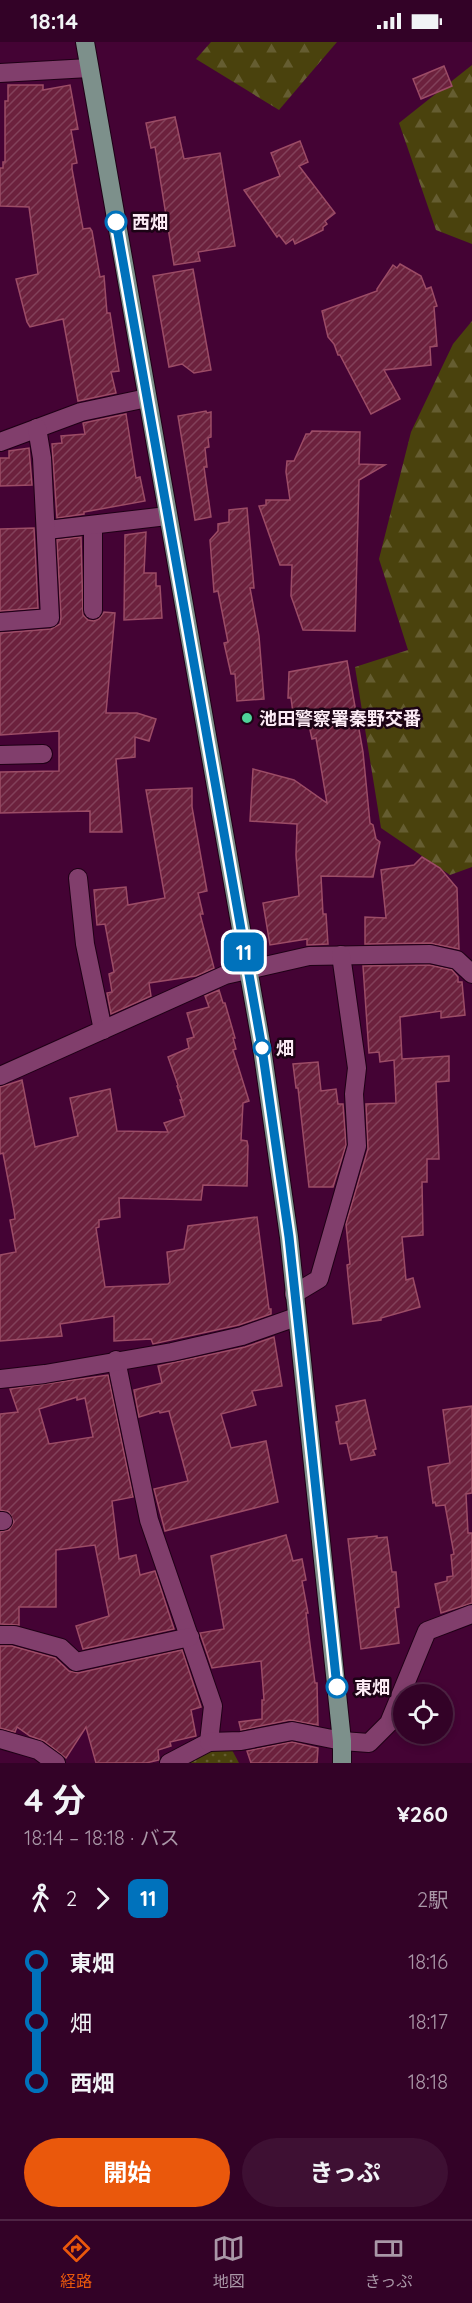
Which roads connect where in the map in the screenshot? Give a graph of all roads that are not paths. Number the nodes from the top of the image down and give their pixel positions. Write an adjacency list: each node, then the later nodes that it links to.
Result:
1 (85, 42): 2 (main road)
2 (89, 68): 3 (street); 4 (main road)
3 (0, 73)
4 (147, 398): 5 (street); 7 (main road)
5 (37, 428): 6 (street); 9 (street)
6 (0, 442)
7 (167, 516): 8 (street); 16 (main road)
8 (93, 526): 9 (street); 10 (street)
9 (47, 530): 11 (street)
10 (93, 610)
11 (0, 622)
12 (43, 754): 13 (street)
13 (0, 755)
14 (78, 878): 18 (street)
15 (341, 955): 16 (street); 17 (street); 20 (street)
16 (246, 969): 18 (street); 20 (main road)
17 (472, 974)
18 (103, 1030): 19 (street)
19 (0, 1076)
20 (294, 1294): 21 (main road)
21 (296, 1317): 22 (street); 28 (main road)
22 (116, 1360): 23 (street); 26 (street)
23 (0, 1379)
24 (472, 1614): 28 (street)
25 (0, 1635): 26 (street)
26 (190, 1637): 29 (street)
27 (0, 1739): 30 (street)
28 (342, 1741): 29 (street); 32 (main road)
29 (209, 1743): 31 (street)
30 (56, 1763)
31 (169, 1763)
32 (342, 1763)

